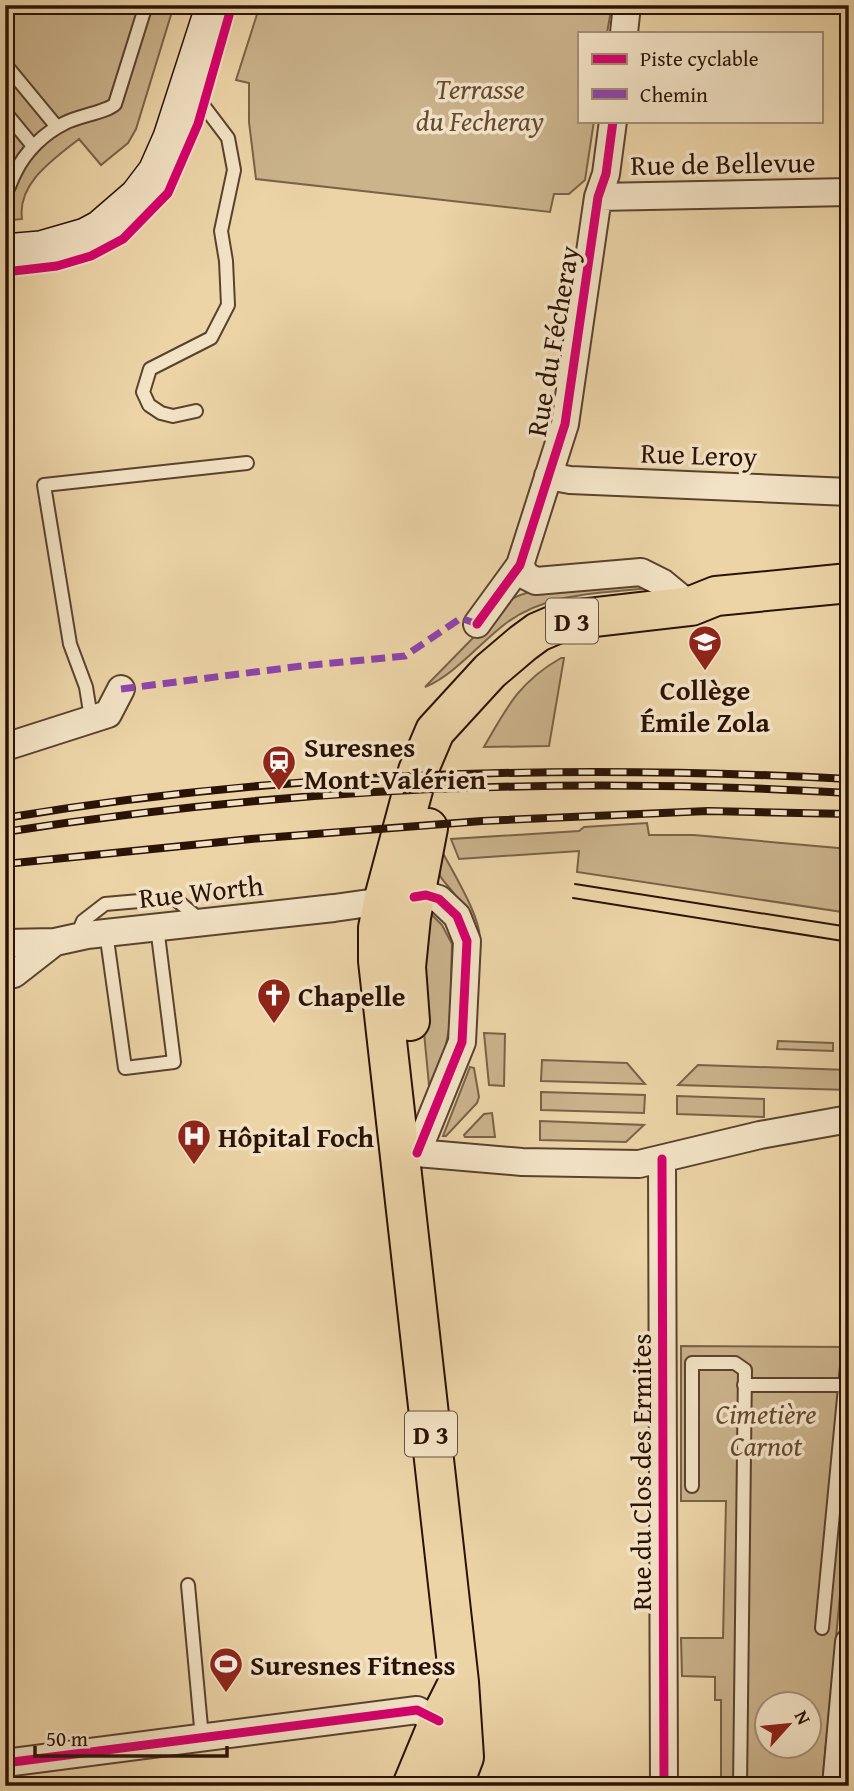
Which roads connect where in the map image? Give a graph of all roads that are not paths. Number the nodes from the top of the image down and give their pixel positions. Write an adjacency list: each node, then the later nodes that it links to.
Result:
1 (146, 5): 9 (lane)
2 (215, 5): 6 (street)
3 (627, 5): 4 (street)
4 (624, 32)
5 (5, 64): 9 (lane)
6 (186, 94): 14 (street); 15 (lane)
7 (5, 112): 10 (lane)
8 (613, 122): 13 (street, Rue du Fécheray)
9 (57, 127): 10 (lane)
10 (33, 146): 12 (lane)
11 (849, 192): 13 (street, Rue de Bellevue)
12 (5, 193)
13 (598, 197): 17 (street, Rue du Fécheray)
14 (5, 253)
15 (196, 411)
16 (247, 463): 25 (lane)
17 (548, 476): 18 (street, Rue Leroy); 19 (street, Rue du Fécheray)
18 (849, 492)
19 (520, 565): 22 (street); 23 (street, Rue du Fécheray)
20 (849, 583): 22 (main road, D 3)
21 (849, 603): 22 (main road, D 3)
22 (691, 606): 27 (main road, D 3)
23 (477, 624)
24 (121, 689): 25 (street)
25 (91, 718): 26 (street)
26 (5, 747)
27 (398, 899): 28 (street, Rue Worth); 36 (main road, D 3); 36 (main road, D 3); 36 (street)
28 (203, 923): 29 (street, Rue Worth); 31 (lane)
29 (156, 927): 30 (street, Rue Worth); 30 (lane)
30 (106, 932): 31 (street, Rue Worth)
31 (66, 940): 32 (street); 33 (street, Rue Worth)
32 (5, 943)
33 (5, 975)
34 (849, 1119): 35 (street)
35 (662, 1159): 36 (street); 50 (street, Rue du Clos des Ermites)
36 (410, 1170): 44 (main road, D 3)
37 (848, 1356): 39 (lane)
38 (744, 1385): 39 (lane); 40 (lane); 51 (lane)
39 (845, 1385): 42 (lane)
40 (692, 1486)
41 (188, 1585): 46 (lane)
42 (822, 1628)
43 (849, 1642): 52 (street)
44 (459, 1682): 45 (main road); 48 (main road, D 3)
45 (439, 1721): 46 (street); 49 (main road)
46 (202, 1738): 47 (street)
47 (5, 1763)
48 (460, 1776)
49 (412, 1786)
50 (664, 1786)
51 (740, 1786)
52 (836, 1786)

